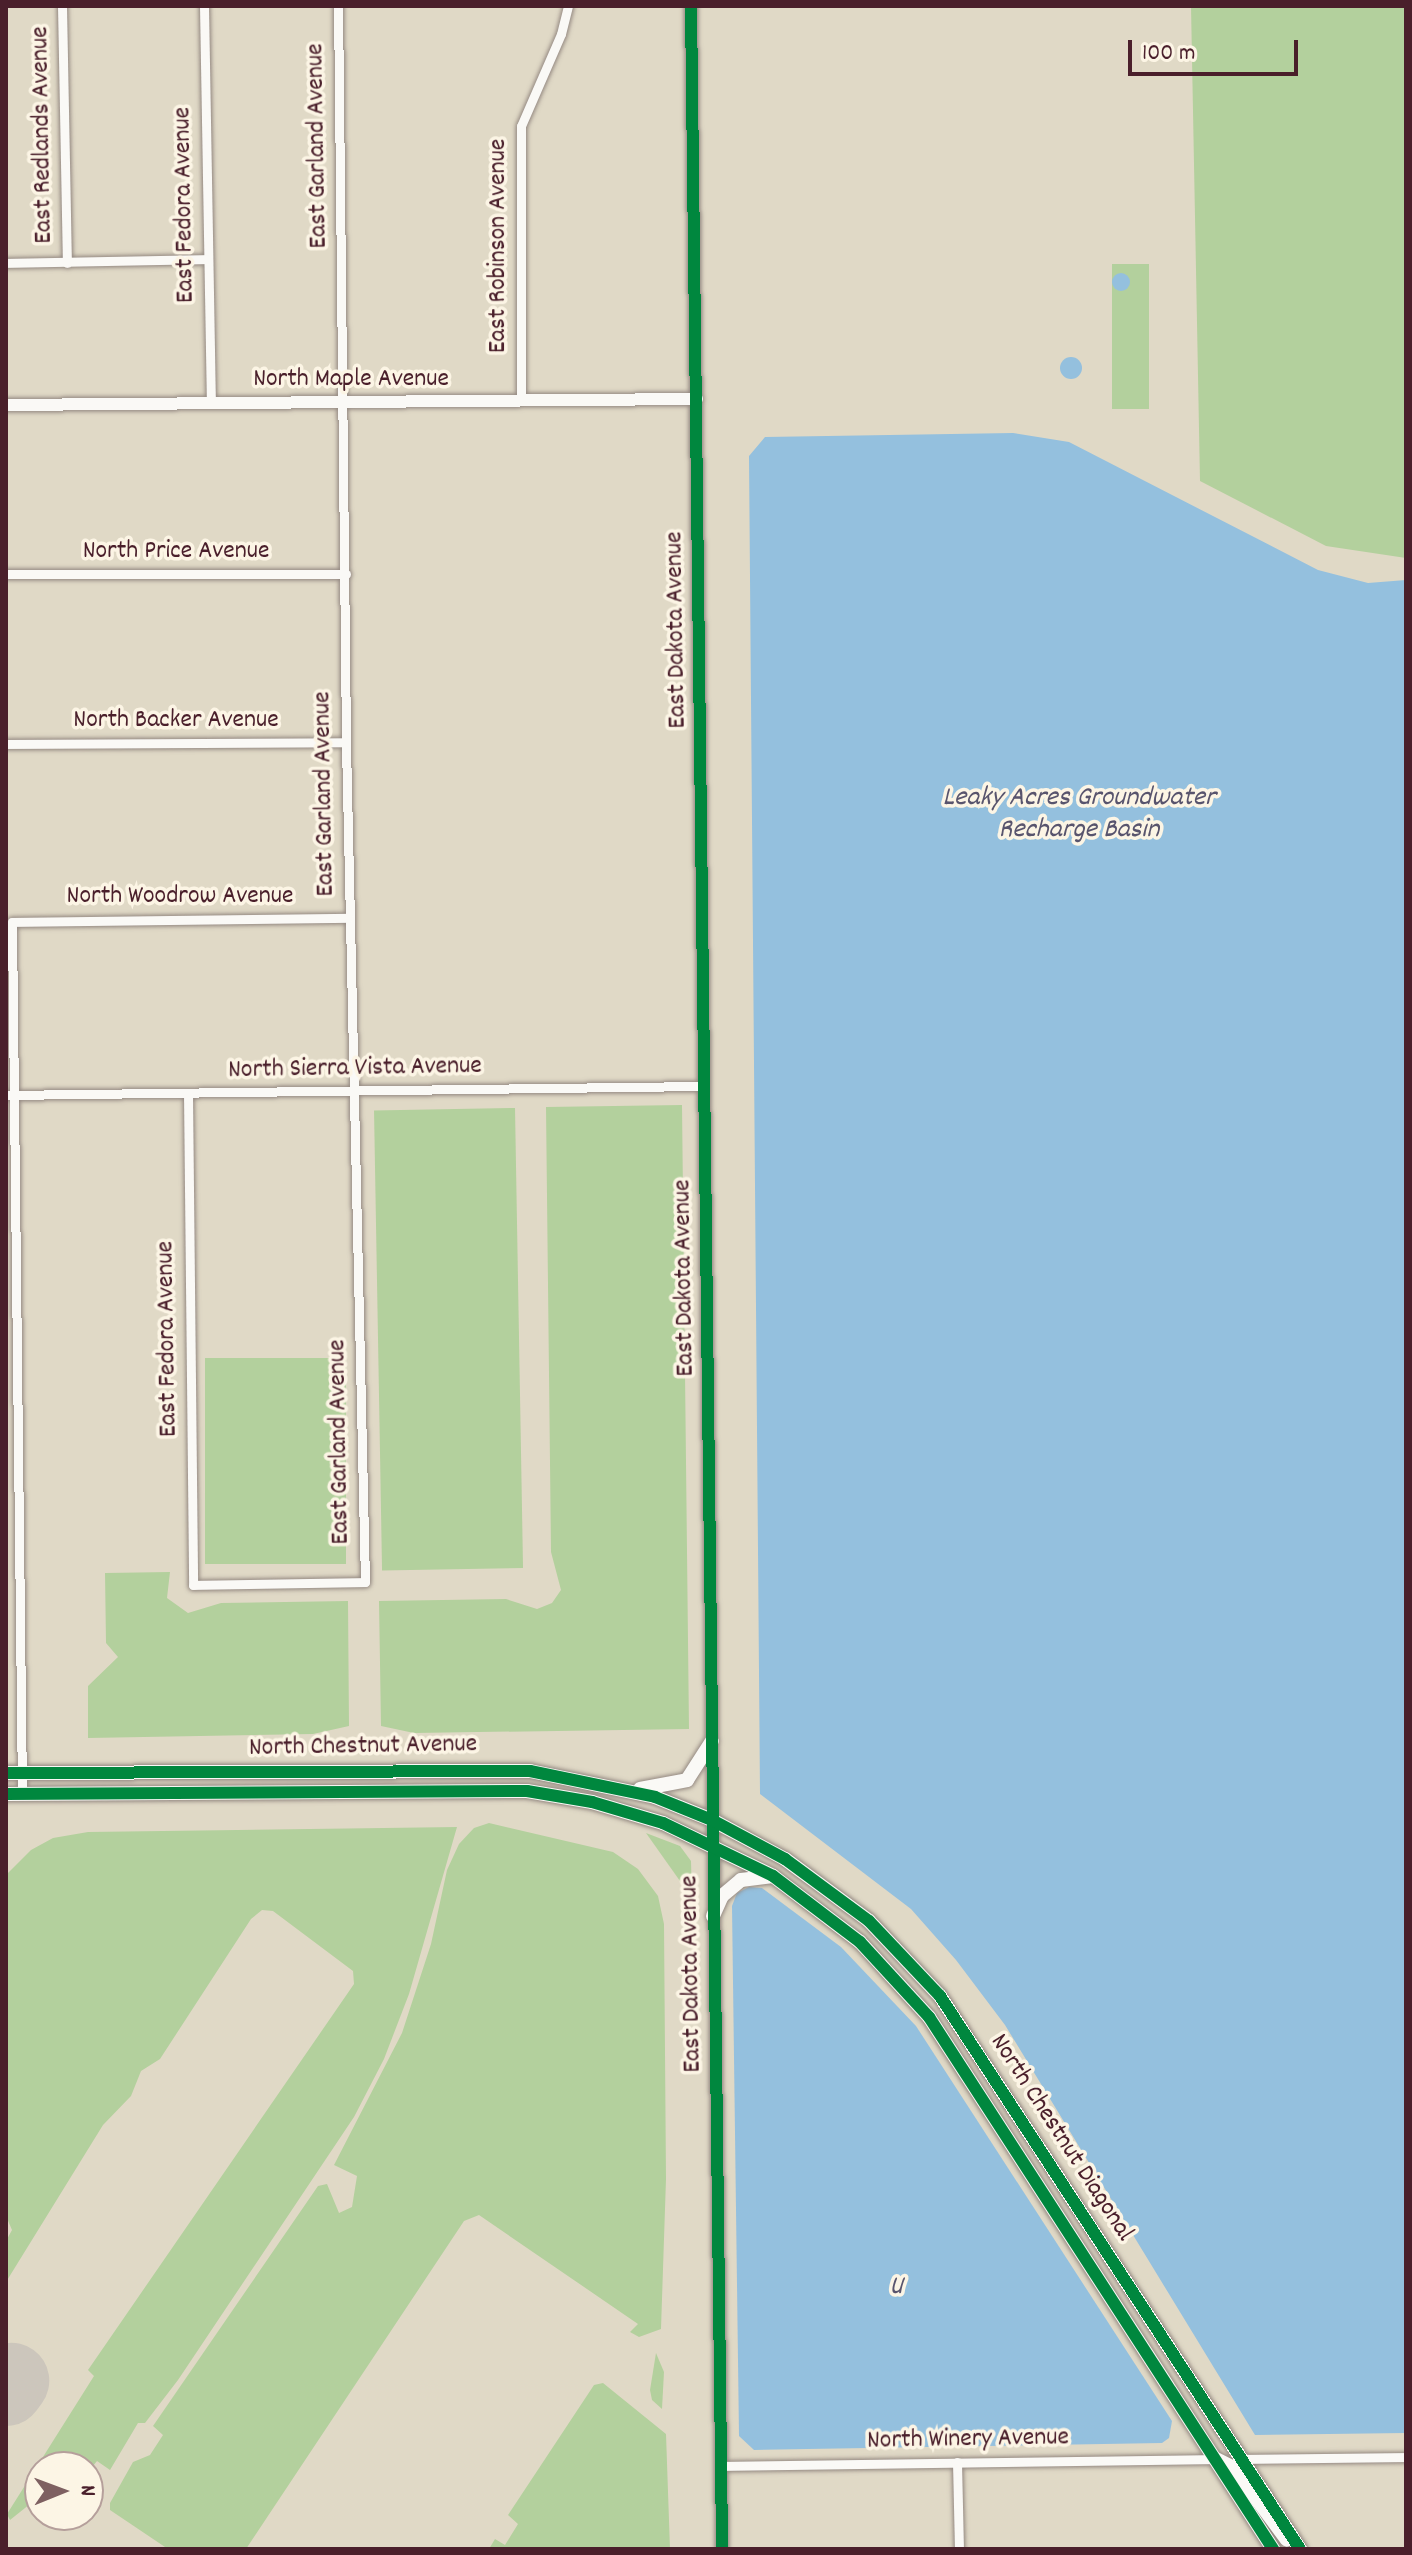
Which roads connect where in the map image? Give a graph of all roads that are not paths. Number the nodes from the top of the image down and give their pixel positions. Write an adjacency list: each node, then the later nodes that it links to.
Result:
1 (62, 6): 8 (street, East Redlands Avenue)
2 (204, 6): 6 (street, East Fedora Avenue)
3 (338, 6): 12 (street, East Garland Avenue)
4 (568, 6): 10 (street, East Robinson Avenue)
5 (691, 6): 9 (street, East Dakota Avenue)
6 (208, 259): 8 (street); 11 (street, East Fedora Avenue)
7 (6, 263): 8 (street)
8 (67, 263)
9 (697, 399): 10 (street, North Maple Avenue); 19 (street, East Dakota Avenue)
10 (521, 400): 12 (street, North Maple Avenue)
11 (211, 402): 12 (street, North Maple Avenue); 13 (street, North Maple Avenue)
12 (343, 403): 15 (street, East Garland Avenue)
13 (6, 405)
14 (6, 574): 15 (street, North Price Avenue)
15 (346, 574): 16 (street, East Garland Avenue)
16 (346, 742): 17 (street, North Backer Avenue); 18 (street, East Garland Avenue)
17 (6, 744)
18 (349, 918): 20 (street, East Garland Avenue); 22 (street, North Woodrow Avenue)
19 (705, 1086): 20 (street, North Sierra Vista Avenue); 24 (street, East Dakota Avenue)
20 (355, 1091): 21 (street, North Sierra Vista Avenue); 23 (street, East Garland Avenue)
21 (188, 1093): 22 (street, North Sierra Vista Avenue); 23 (street, East Fedora Avenue)
22 (11, 1095): 27 (street)
23 (193, 1585)
24 (712, 1741): 29 (main road); 32 (street, East Dakota Avenue)
25 (367, 1768): 27 (main road, North Chestnut Avenue); 28 (main road); 29 (main road, North Chestnut Avenue)
26 (6, 1773): 27 (main road, North Chestnut Avenue)
27 (22, 1773): 31 (street)
28 (367, 1789): 31 (main road, North Chestnut Avenue); 33 (main road, North Chestnut Avenue)
29 (630, 1790): 32 (main road, North Chestnut Avenue)
30 (6, 1794): 31 (main road, North Chestnut Avenue)
31 (22, 1794)
32 (712, 1820): 33 (street, East Dakota Avenue); 38 (main road, North Chestnut Diagonal)
33 (713, 1843): 34 (main road, North Chestnut Diagonal); 35 (street, East Dakota Avenue)
34 (773, 1876): 35 (main road); 37 (main road, North Chestnut Diagonal)
35 (713, 1916): 40 (street, East Dakota Avenue)
36 (1406, 2457): 38 (street)
37 (1216, 2459): 39 (street, North Winery Avenue); 43 (main road, North Chestnut Diagonal); 44 (main road)
38 (1241, 2459): 44 (main road, North Chestnut Diagonal)
39 (957, 2462): 40 (street, North Winery Avenue); 42 (street)
40 (721, 2466): 41 (street, East Dakota Avenue)
41 (722, 2549)
42 (959, 2549)
43 (1273, 2549)
44 (1298, 2549)

